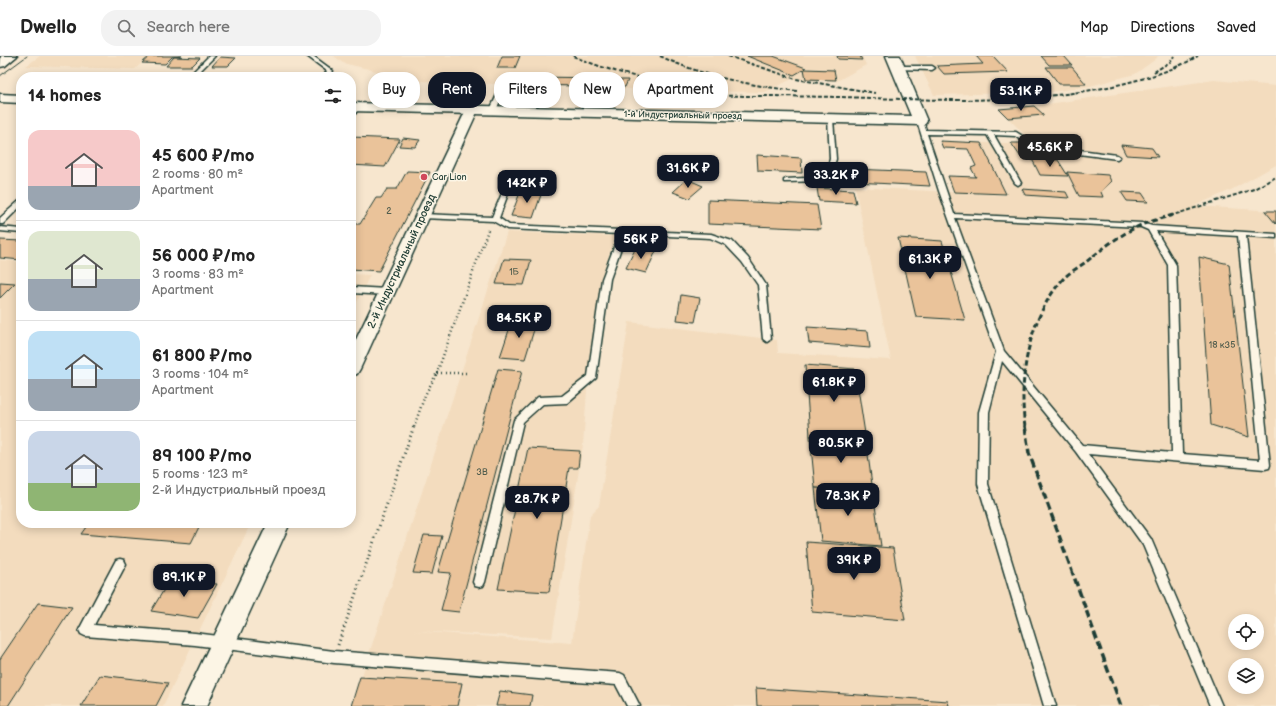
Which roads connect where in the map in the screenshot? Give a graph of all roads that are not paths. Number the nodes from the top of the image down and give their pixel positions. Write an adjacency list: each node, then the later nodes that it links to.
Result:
1 (10, 56): 5 (street)
2 (212, 56): 7 (lane)
3 (310, 56): 8 (lane)
4 (896, 62): 6 (lane); 15 (street)
5 (0, 63)
6 (932, 68)
7 (196, 72)
8 (329, 72)
9 (0, 98): 10 (street)
10 (16, 99)
11 (356, 110): 12 (street, 1-й Индустриальный проезд)
12 (472, 110): 13 (street, 1-й Индустриальный проезд); 22 (street, 2-й Индустриальный проезд)
13 (493, 110): 14 (street, 1-й Индустриальный проезд)
14 (830, 119): 15 (street, 1-й Индустриальный проезд); 18 (lane)
15 (921, 126): 16 (lane); 23 (lane)
16 (989, 133): 17 (lane); 19 (lane)
17 (1117, 157)
18 (786, 181)
19 (1018, 183)
20 (506, 191): 24 (lane)
21 (16, 207): 25 (lane)
22 (422, 216): 24 (lane); 33 (street, 2-й Индустриальный проезд)
23 (951, 216): 26 (lane); 35 (lane)
24 (495, 219): 29 (lane)
25 (0, 222)
26 (1151, 228): 30 (lane); 38 (lane)
27 (0, 229): 28 (lane)
28 (16, 231)
29 (623, 232): 34 (lane); 41 (lane)
30 (1242, 234): 31 (lane); 38 (lane)
31 (1276, 236)
32 (356, 290): 33 (lane)
33 (387, 292): 36 (street, 2-й Индустриальный проезд)
34 (766, 339)
35 (1000, 352): 37 (lane); 45 (lane)
36 (356, 358)
37 (1079, 449): 38 (lane); 46 (lane)
38 (1177, 458)
39 (277, 528): 42 (street)
40 (120, 564): 42 (lane)
41 (479, 582)
42 (224, 642): 43 (street); 44 (lane)
43 (194, 706)
44 (634, 706)
45 (1050, 706)
46 (1216, 706)

